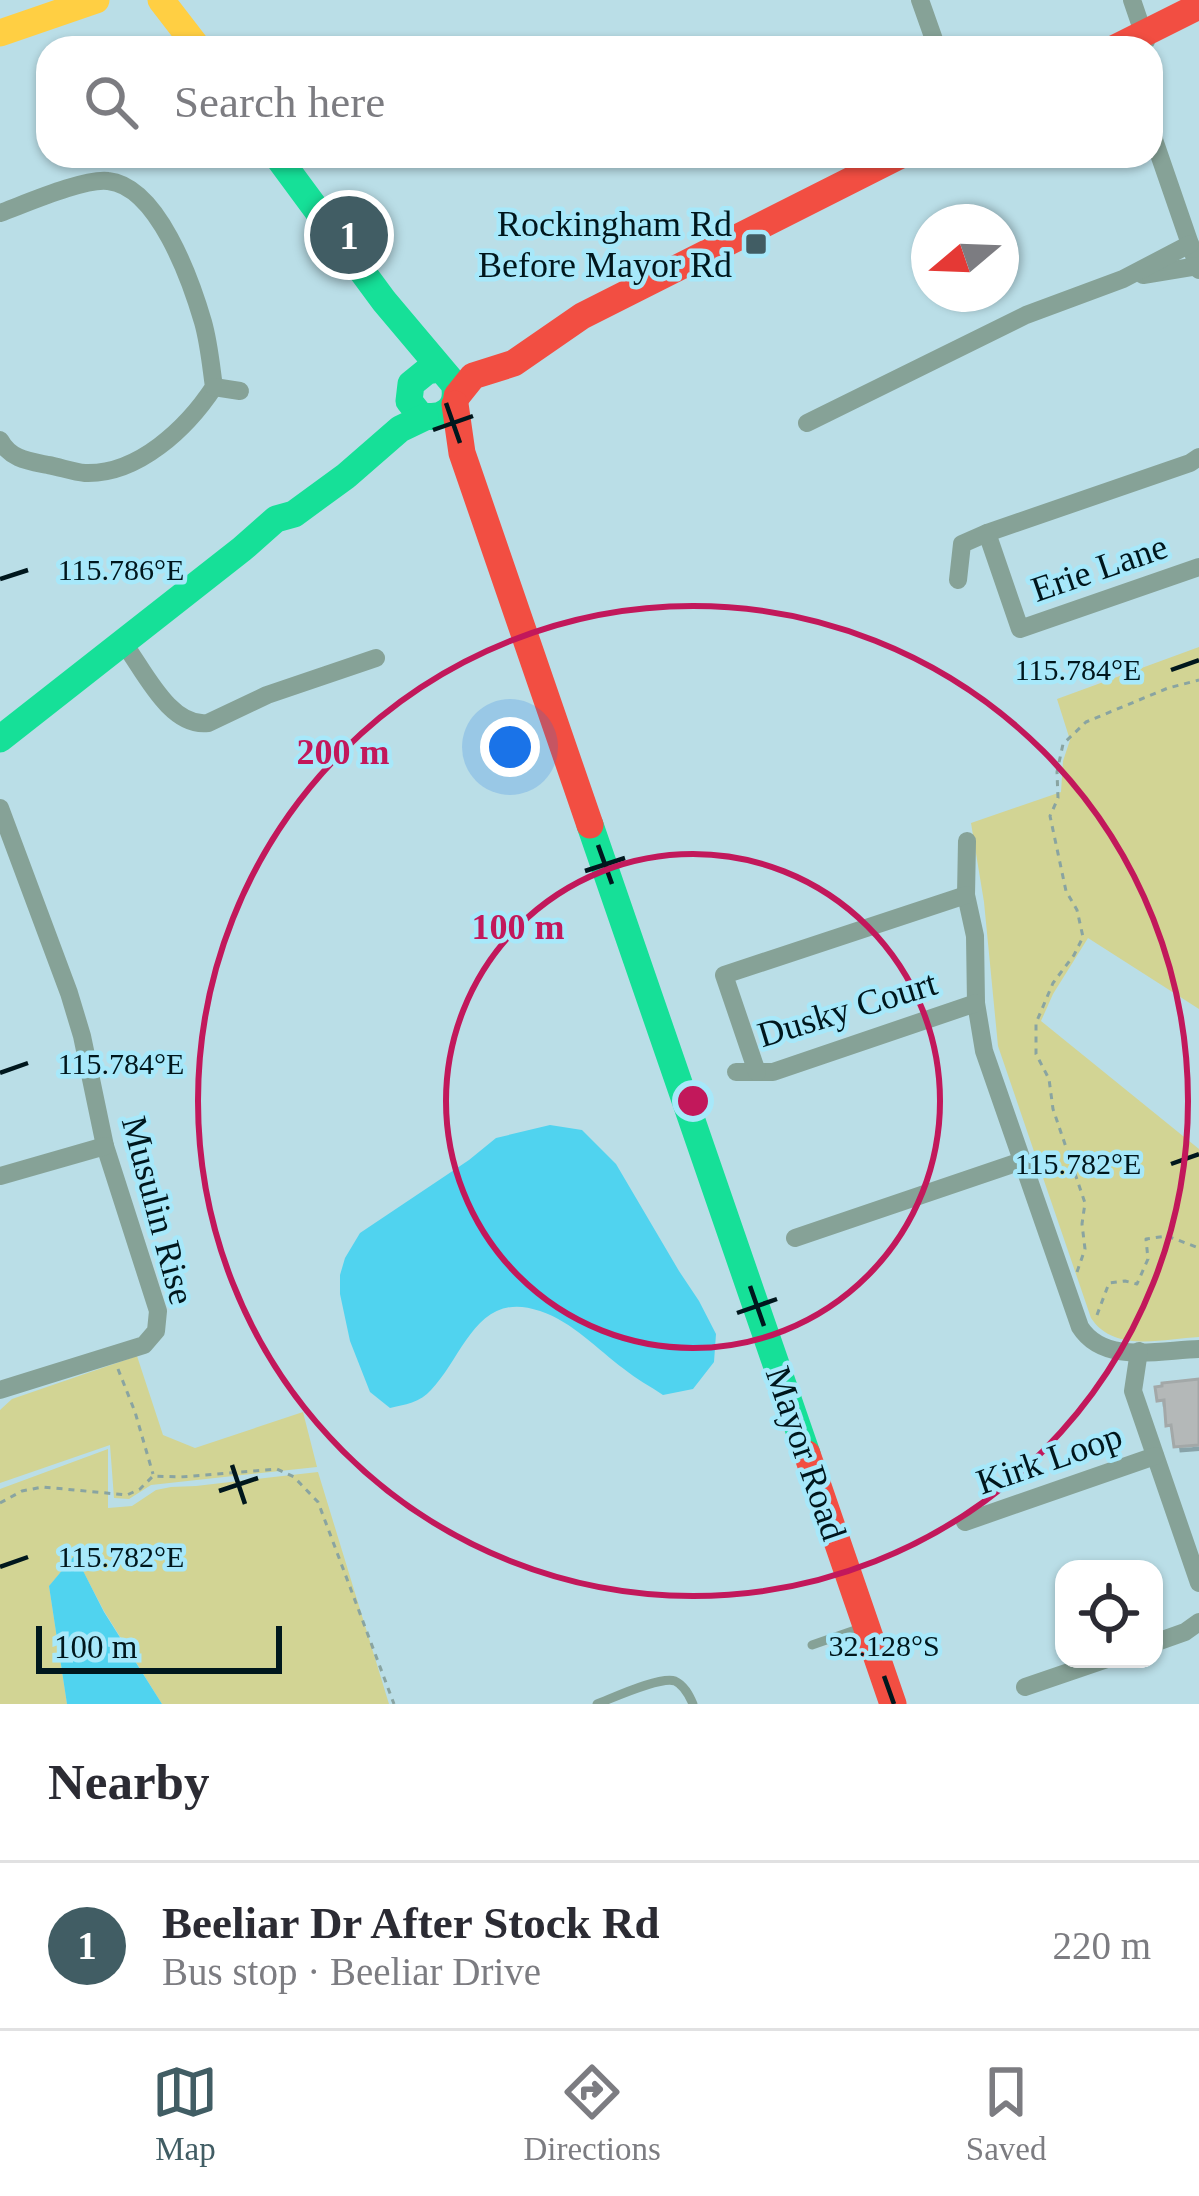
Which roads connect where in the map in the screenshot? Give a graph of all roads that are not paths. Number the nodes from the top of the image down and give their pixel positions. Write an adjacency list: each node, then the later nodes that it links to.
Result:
1 (96, 0): 6 (main road)
2 (161, 0): 7 (main road)
3 (920, 0): 8 (street)
4 (1132, 0): 9 (street)
5 (1199, 6): 10 (main road)
6 (0, 33)
7 (189, 36)
8 (933, 36)
9 (1145, 36)
10 (1152, 36)
11 (1163, 161): 15 (street)
12 (286, 168): 20 (main road, Mayor Road)
13 (875, 168): 20 (main road)
14 (0, 213): 18 (street)
15 (1192, 235): 16 (street); 17 (street)
16 (1198, 268): 17 (street)
17 (1123, 279): 21 (street)
18 (214, 387): 19 (street); 22 (street)
19 (240, 392)
20 (434, 394): 27 (main road); 47 (main road, Mayor Road)
21 (808, 424)
22 (2, 446)
23 (1196, 461): 24 (street)
24 (987, 532): 25 (street, Erie Lane); 26 (street)
25 (1199, 567)
26 (958, 580)
27 (122, 641): 28 (street); 29 (main road)
28 (376, 658)
29 (0, 739)
30 (0, 808): 36 (street, Musulin Rise)
31 (967, 842): 32 (street)
32 (966, 895): 33 (street); 35 (street)
33 (976, 1003): 35 (street, Dusky Court); 37 (street)
34 (736, 1072): 35 (street, Dusky Court)
35 (758, 1072)
36 (105, 1146): 38 (street); 42 (street, Musulin Rise)
37 (1022, 1161): 39 (street); 41 (street)
38 (0, 1176)
39 (795, 1238)
40 (1199, 1349): 41 (street)
41 (1139, 1351): 43 (street)
42 (0, 1390)
43 (1155, 1456): 44 (street, Kirk Loop); 45 (street)
44 (965, 1522)
45 (1199, 1583)
46 (1199, 1622): 48 (street)
47 (866, 1626): 49 (lane); 54 (main road, Mayor Road)
48 (1163, 1640)
49 (812, 1645)
50 (1080, 1668): 51 (street)
51 (1024, 1687)
52 (597, 1704): 53 (lane)
53 (693, 1704)
54 (893, 1704)

